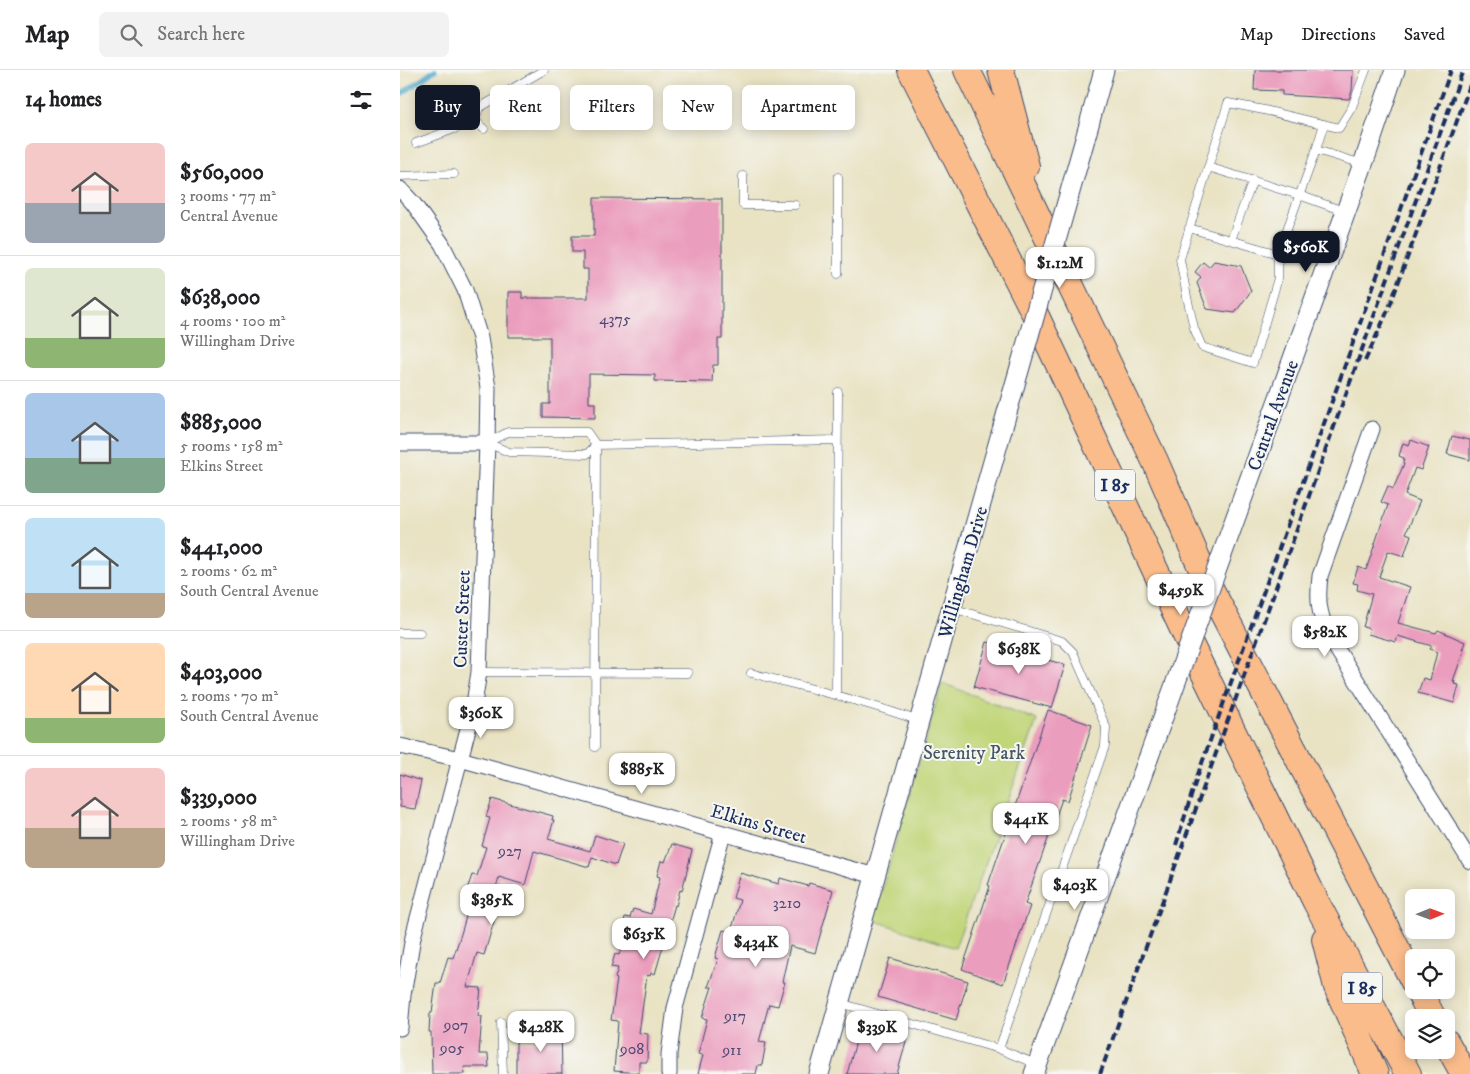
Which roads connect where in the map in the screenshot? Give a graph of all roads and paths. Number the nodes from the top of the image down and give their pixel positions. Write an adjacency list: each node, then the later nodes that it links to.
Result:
1 (544, 70): 8 (lane)
2 (911, 70): 52 (highway, I 85)
3 (967, 70): 26 (highway, I 85)
4 (1002, 70): 26 (highway)
5 (1104, 70): 37 (street, Willingham Drive, bridge)
6 (1366, 70): 9 (lane)
7 (1395, 70): 15 (street, Central Avenue)
8 (480, 107)
9 (1324, 124): 14 (lane); 16 (lane)
10 (480, 126): 11 (lane)
11 (484, 129)
12 (450, 130): 13 (lane)
13 (416, 142)
14 (1316, 150): 15 (lane); 23 (lane)
15 (1363, 164): 25 (street, Central Avenue)
16 (1208, 167): 21 (lane); 27 (lane)
17 (454, 174): 18 (lane)
18 (400, 176)
19 (743, 176): 24 (lane)
20 (838, 177): 30 (lane)
21 (1252, 180): 23 (lane); 28 (lane)
22 (400, 190): 35 (street, Custer Street)
23 (1299, 195): 25 (lane); 29 (lane)
24 (795, 205)
25 (1346, 212): 60 (street, Central Avenue, bridge)
26 (1041, 222): 53 (highway, I 85)
27 (1189, 228): 28 (lane); 29 (lane)
28 (1232, 240): 29 (lane)
29 (1278, 254)
30 (838, 274)
31 (838, 392): 33 (lane)
32 (1372, 429): 50 (street)
33 (837, 440): 36 (lane); 44 (lane)
34 (400, 443): 35 (street)
35 (487, 443): 36 (lane); 36 (lane); 40 (street, Custer Street)
36 (596, 445): 41 (lane)
37 (952, 608): 45 (street, Willingham Drive); 58 (lane)
38 (400, 633): 39 (lane)
39 (420, 633)
40 (479, 672): 41 (lane); 48 (street, Custer Street)
41 (595, 672): 42 (lane); 47 (lane)
42 (688, 673)
43 (751, 674): 44 (lane)
44 (836, 695): 45 (lane)
45 (919, 721): 51 (street, Willingham Drive)
46 (400, 746): 48 (street, Elkins Street)
47 (595, 747)
48 (460, 759): 49 (street, Elkins Street); 55 (street, Custer Street)
49 (723, 833): 51 (street, Elkins Street); 62 (street)
50 (1470, 861)
51 (875, 876): 54 (street, Willingham Drive)
52 (1316, 902): 64 (highway); 65 (highway, I 85)
53 (1405, 965)
54 (839, 1003): 58 (lane); 63 (street, Willingham Drive)
55 (400, 1014): 57 (street, Custer Street)
56 (502, 1022): 61 (lane)
57 (400, 1028)
58 (999, 1049): 60 (lane)
59 (1455, 1058): 66 (highway)
60 (1036, 1069)
61 (503, 1074)
62 (669, 1074)
63 (819, 1074)
64 (1375, 1074)
65 (1408, 1074)
66 (1464, 1074)

